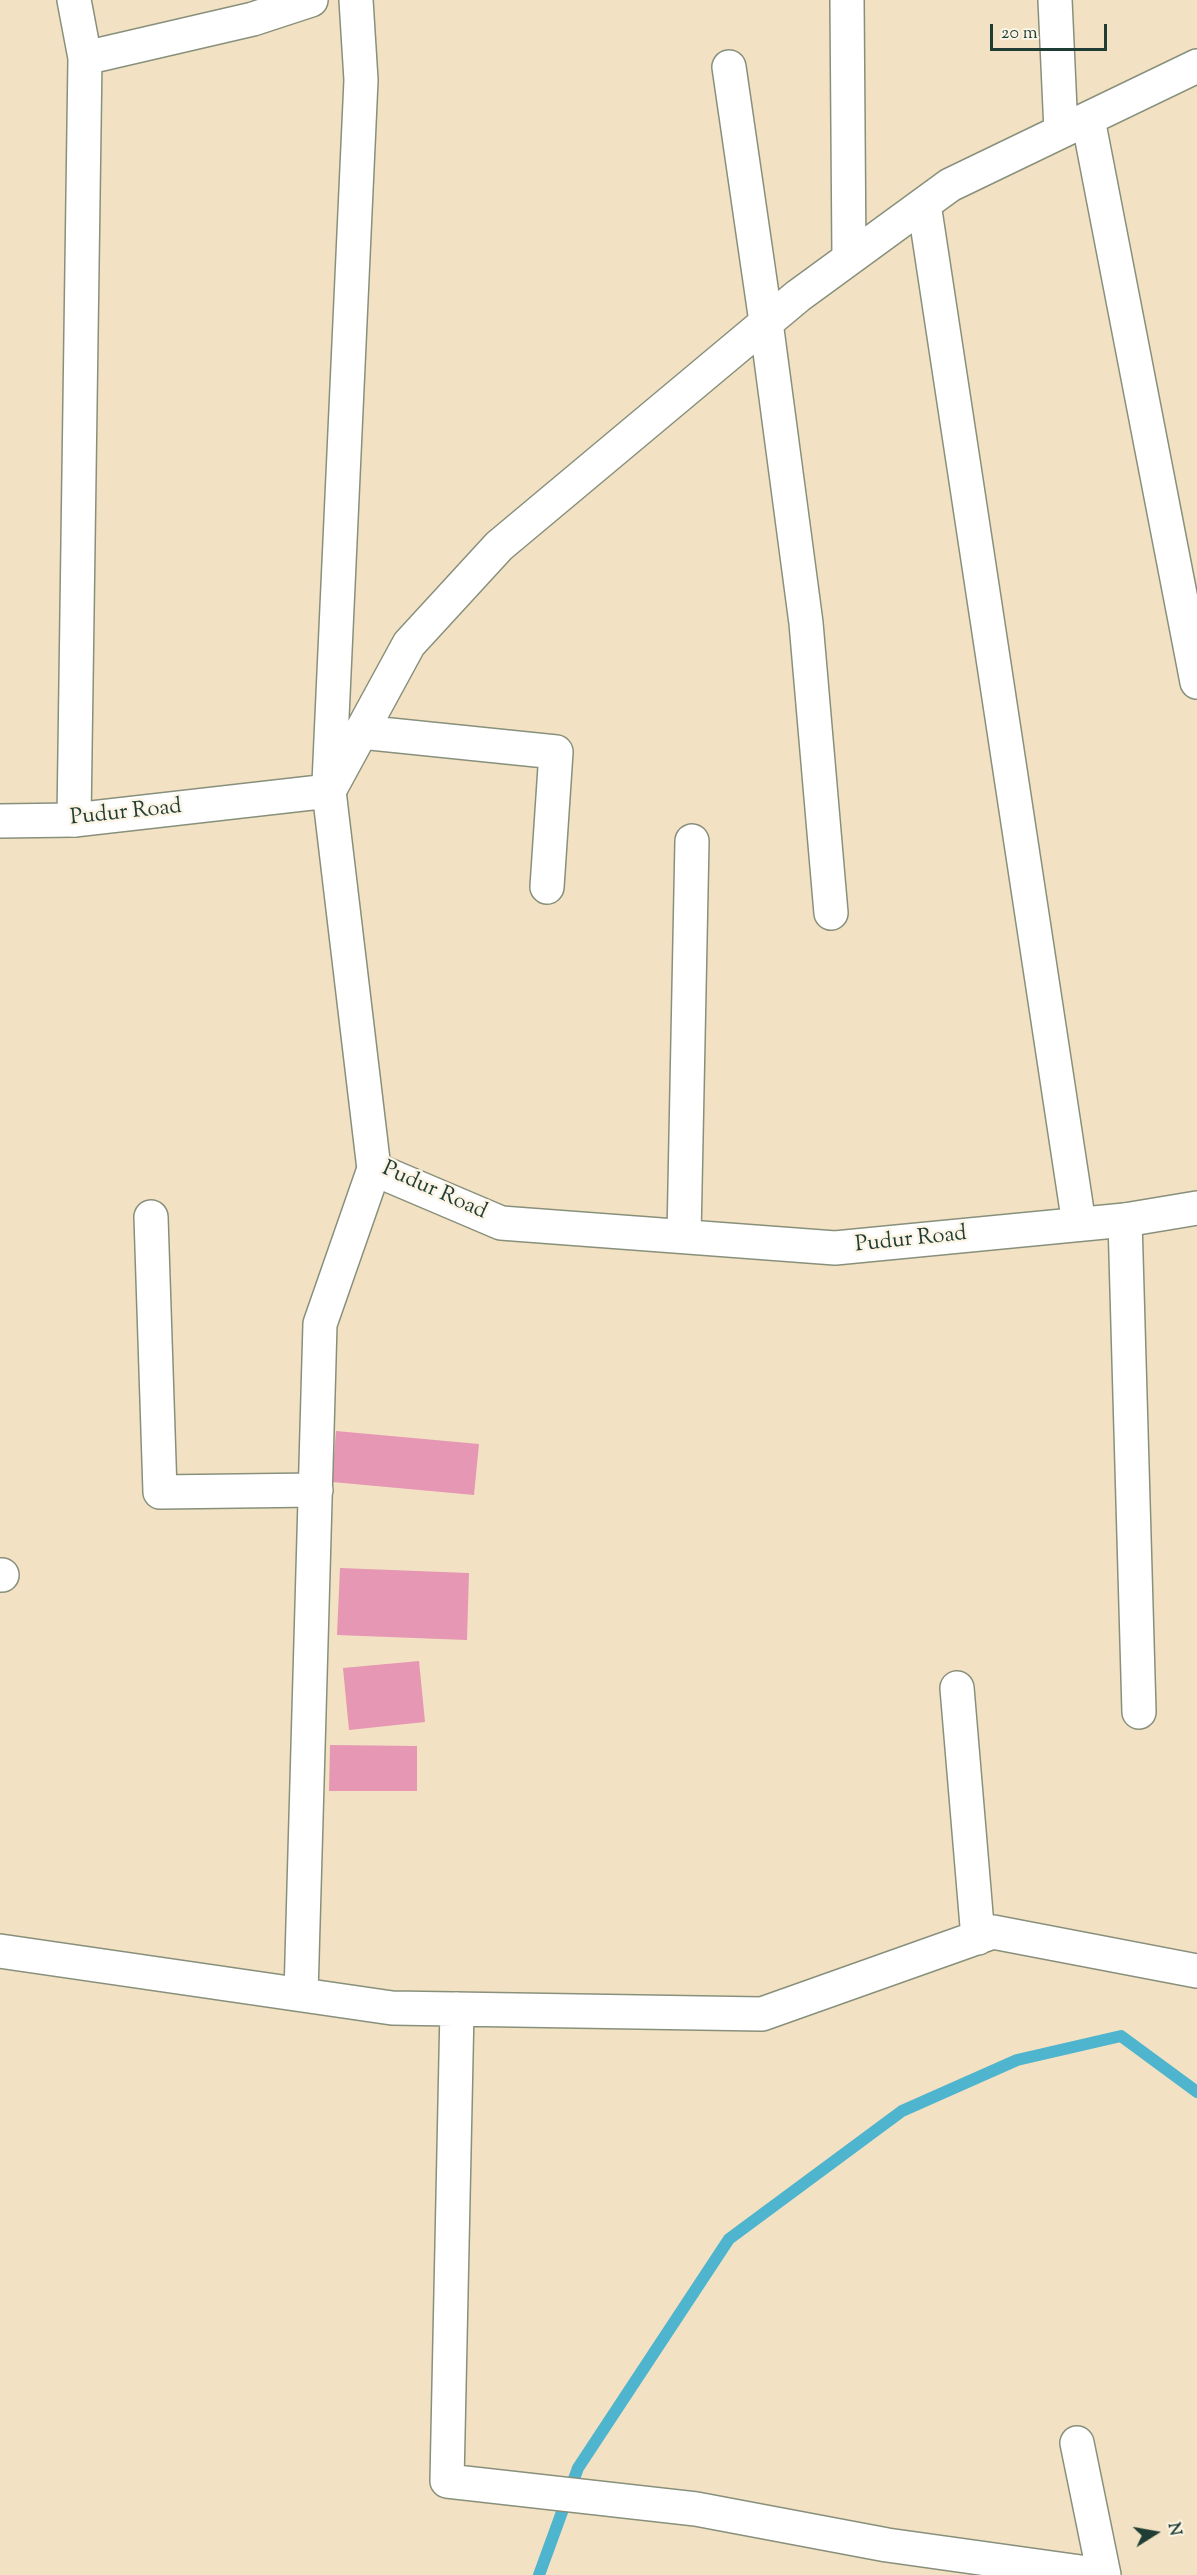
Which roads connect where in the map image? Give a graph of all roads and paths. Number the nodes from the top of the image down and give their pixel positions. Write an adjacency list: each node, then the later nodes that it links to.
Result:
1 (74, 0): 6 (street)
2 (311, 0): 6 (street)
3 (356, 0): 15 (street)
4 (848, 0): 11 (street)
5 (1055, 0): 9 (street)
6 (85, 58): 16 (street)
7 (1197, 66): 9 (street)
8 (729, 67): 12 (street)
9 (1074, 125): 10 (street); 13 (street)
10 (924, 204): 11 (street); 25 (street)
11 (849, 258): 12 (street)
12 (766, 322): 14 (street); 20 (street)
13 (1197, 682)
14 (361, 732): 15 (street); 19 (street)
15 (328, 791): 16 (street, Pudur Road); 21 (street, Pudur Road)
16 (74, 820): 17 (street, Pudur Road)
17 (0, 821)
18 (692, 842): 26 (street)
19 (547, 887)
20 (831, 913)
21 (374, 1169): 26 (street, Pudur Road); 27 (street)
22 (1197, 1208): 24 (street, Pudur Road)
23 (151, 1217): 27 (street)
24 (1125, 1220): 25 (street, Pudur Road); 29 (street)
25 (1079, 1224): 26 (street, Pudur Road)
26 (684, 1236)
27 (316, 1490): 33 (street)
28 (957, 1688): 30 (street)
29 (1139, 1712)
30 (978, 1938): 32 (street); 34 (street)
31 (0, 1951): 33 (street)
32 (1197, 1971)
33 (301, 1994): 34 (street)
34 (457, 2009): 36 (street)
35 (1077, 2442): 36 (street)
36 (1103, 2575)

